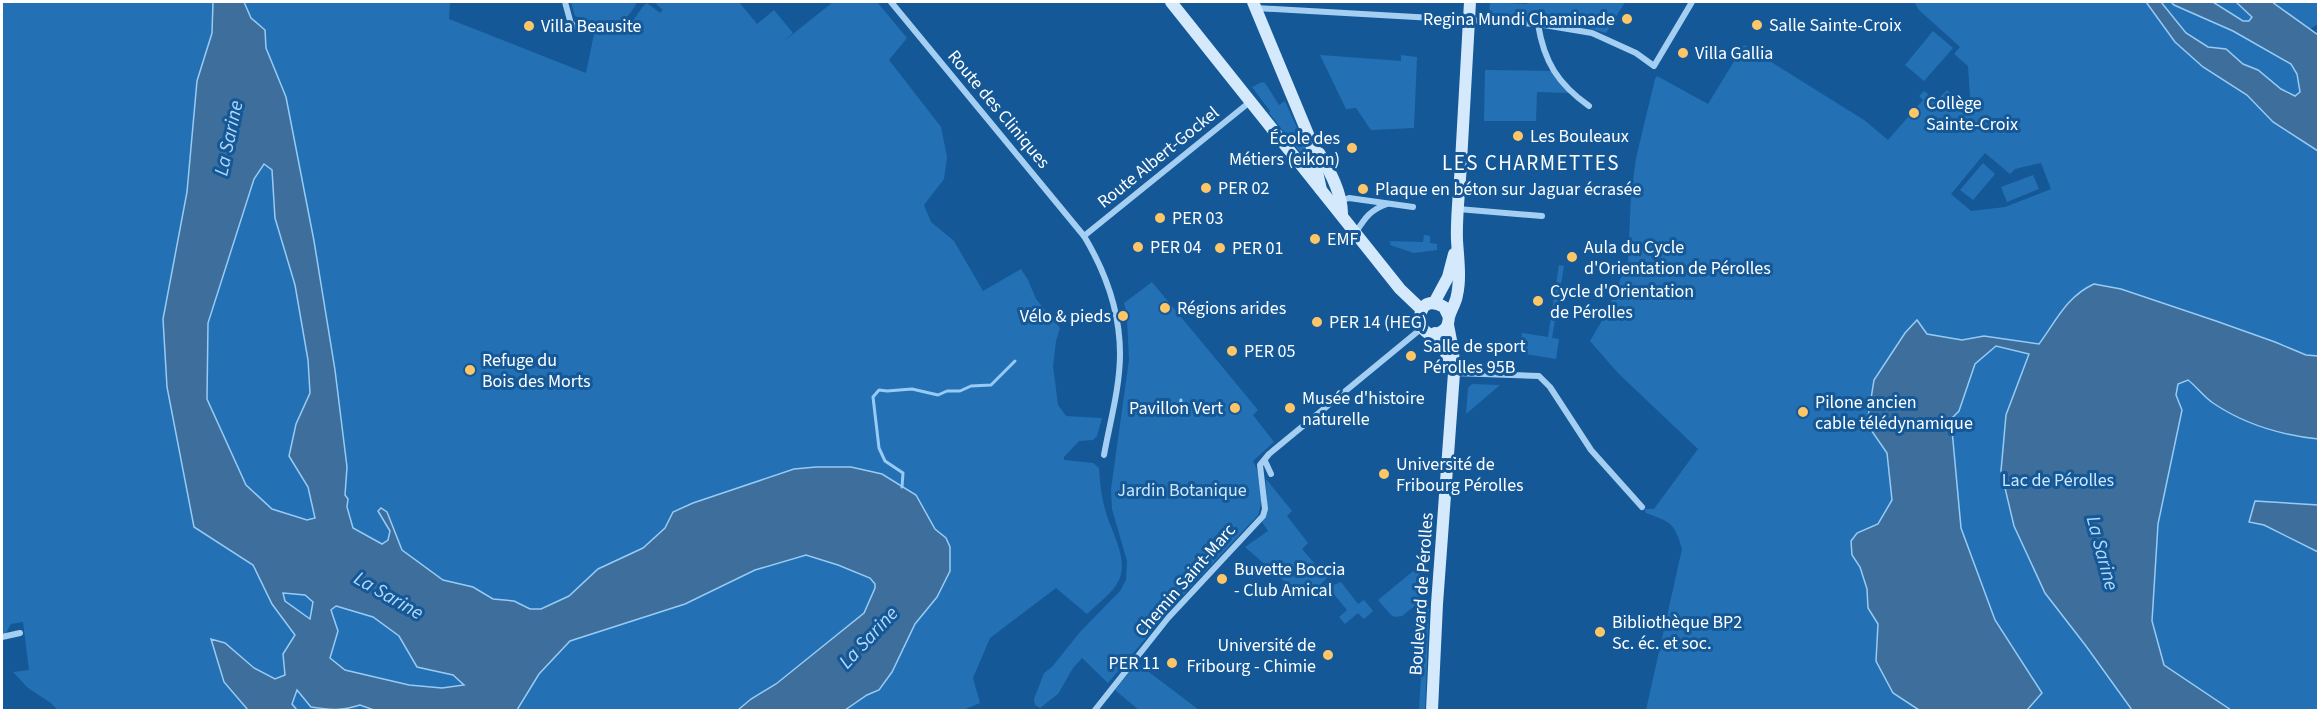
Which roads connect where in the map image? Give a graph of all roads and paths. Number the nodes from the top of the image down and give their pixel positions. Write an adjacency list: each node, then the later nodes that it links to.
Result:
1 (565, 2): 9 (street)
2 (891, 2): 21 (street, Route des Cliniques)
3 (1171, 2): 10 (main road)
4 (1470, 2): 7 (main road)
5 (1692, 2): 8 (street)
6 (1254, 5): 7 (street); 12 (main road)
7 (1469, 21): 8 (street); 17 (main road)
8 (1538, 24): 11 (street)
9 (605, 31)
10 (1251, 101): 13 (main road); 21 (street, Route Albert-Gockel)
11 (1589, 106)
12 (1310, 139): 13 (main road); 14 (main road)
13 (1322, 191): 14 (main road)
14 (1337, 203): 15 (street); 19 (main road)
15 (1387, 204): 16 (street); 19 (street)
16 (1413, 207)
17 (1458, 209): 18 (street); 20 (main road)
18 (1542, 216)
19 (1356, 232): 23 (main road)
20 (1457, 235): 22 (main road); 24 (main road)
21 (1084, 236): 28 (street, Route des Cliniques)
22 (1434, 303): 23 (main road); 24 (main road)
23 (1422, 310): 25 (main road)
24 (1448, 321): 26 (main road); 27 (main road, Boulevard de Pérolles)
25 (1422, 328): 26 (main road); 29 (street)
26 (1435, 333): 27 (main road)
27 (1454, 373): 31 (street); 35 (main road, Boulevard de Pérolles)
28 (1104, 455)
29 (1265, 461): 30 (street); 34 (street, Chemin Saint-Marc)
30 (1271, 474)
31 (1642, 507)
32 (20, 633): 33 (street)
33 (2, 637)
34 (1095, 711)
35 (1432, 711)

